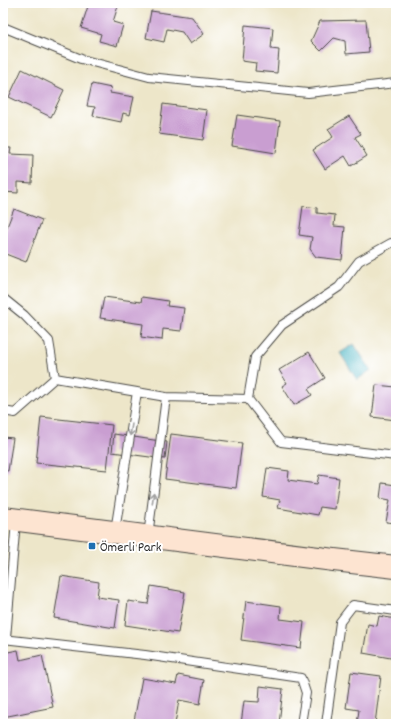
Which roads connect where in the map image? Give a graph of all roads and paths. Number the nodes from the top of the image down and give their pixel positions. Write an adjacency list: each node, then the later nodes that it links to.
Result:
1 (3, 27): 2 (lane)
2 (396, 83)
3 (396, 243): 8 (lane)
4 (3, 298): 5 (lane)
5 (55, 378): 6 (lane); 9 (lane)
6 (137, 392): 7 (lane); 12 (lane, one-way to 12)
7 (166, 397): 8 (lane); 13 (lane, one-way to 7)
8 (248, 399): 10 (lane)
9 (3, 411)
10 (396, 456)
11 (9, 519): 12 (street); 16 (lane)
12 (115, 532): 13 (street)
13 (148, 537): 14 (street)
14 (396, 567)
15 (396, 611): 18 (lane)
16 (4, 638): 17 (lane)
17 (301, 724)
18 (326, 724)

